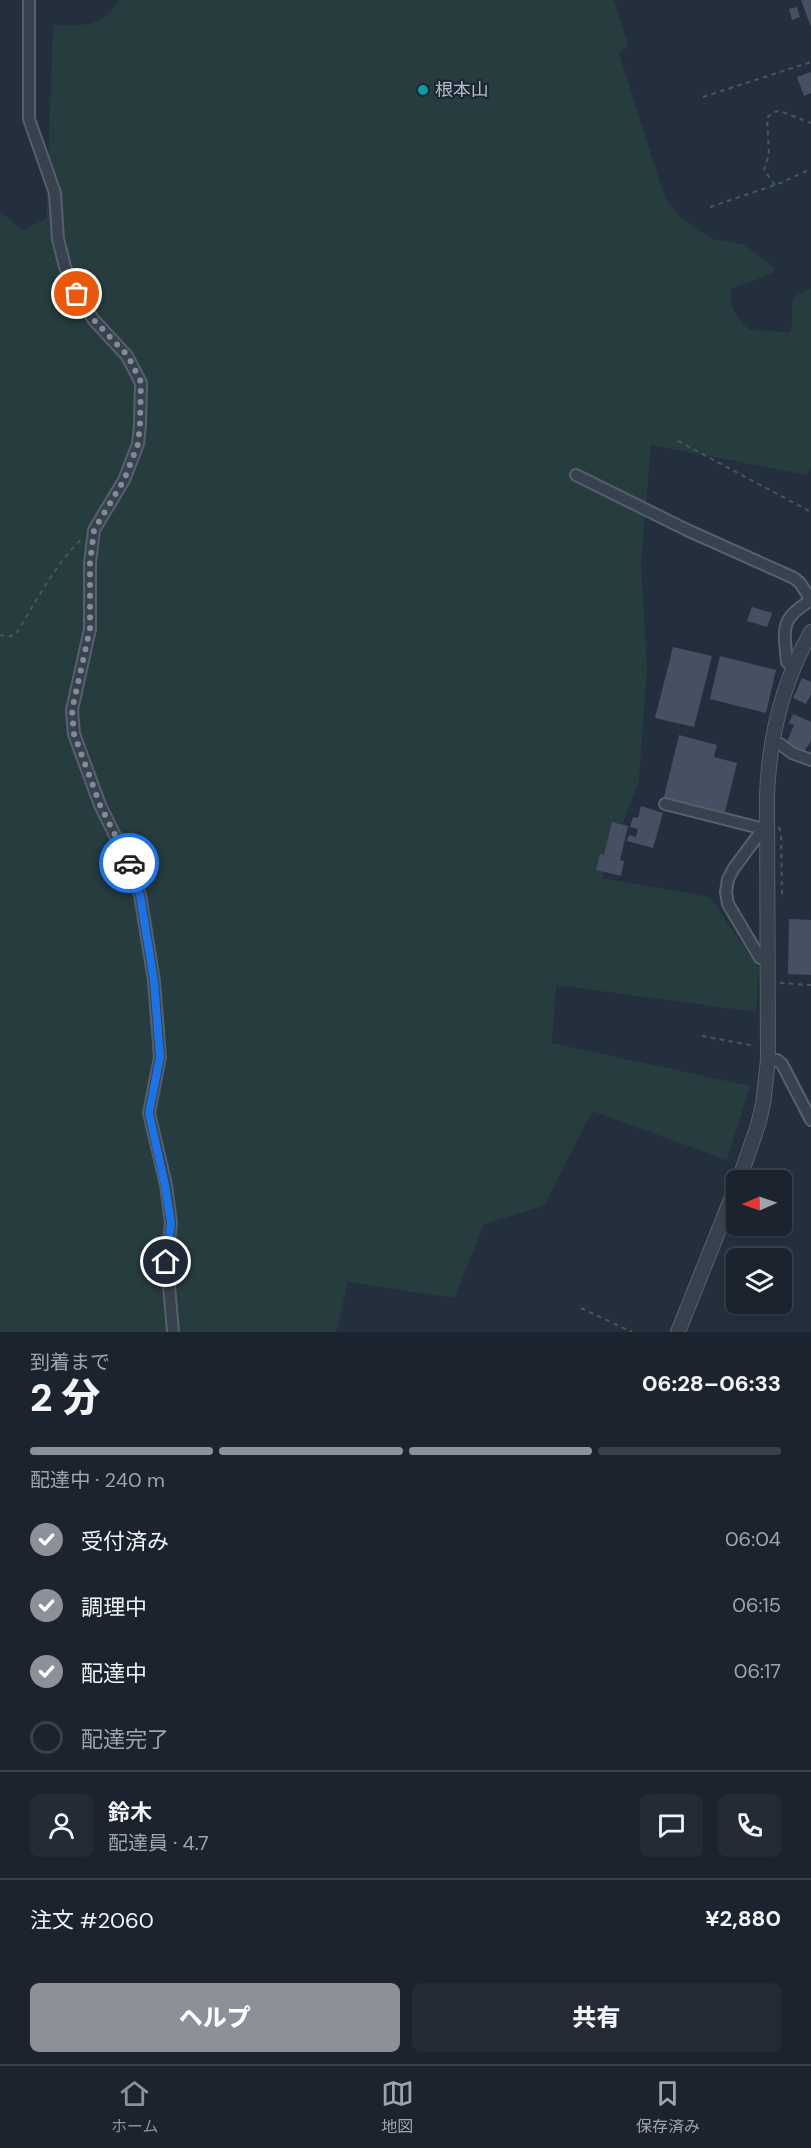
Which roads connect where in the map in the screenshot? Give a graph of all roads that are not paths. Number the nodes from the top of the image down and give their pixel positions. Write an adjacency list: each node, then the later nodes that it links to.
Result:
1 (29, 0): 15 (street)
2 (576, 475): 3 (street)
3 (811, 600): 5 (street)
4 (811, 632): 5 (street)
5 (794, 666): 6 (street)
6 (771, 743): 7 (street); 9 (street)
7 (811, 760)
8 (664, 804): 9 (street)
9 (764, 828): 10 (street); 10 (street)
10 (768, 958): 11 (street)
11 (768, 1053): 12 (street); 13 (street)
12 (811, 1120)
13 (742, 1170)
14 (726, 1212): 16 (street)
15 (173, 1332)
16 (678, 1332)

